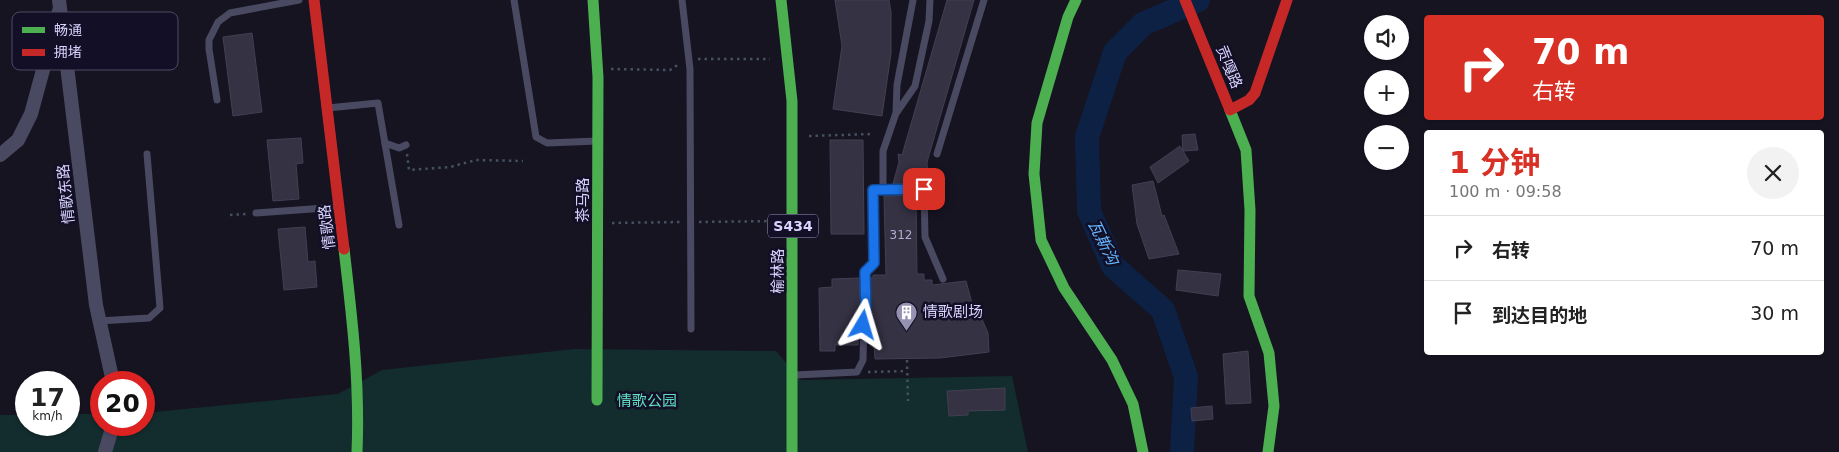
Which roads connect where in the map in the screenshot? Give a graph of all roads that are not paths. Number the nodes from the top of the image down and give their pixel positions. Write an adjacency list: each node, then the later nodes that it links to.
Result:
1 (299, 0): 15 (lane)
2 (314, 0): 16 (street, 情歌路)
3 (514, 0): 19 (lane)
4 (593, 0): 19 (street, 茶马路)
5 (682, 0): 31 (lane)
6 (781, 0): 33 (street, 榆林路 / S434)
7 (913, 0): 18 (lane)
8 (930, 0): 18 (lane)
9 (984, 0): 23 (lane)
10 (1076, 0): 39 (street)
11 (1185, 0): 17 (street, 贡嘎路)
12 (1287, 0): 17 (street, 贡嘎路)
13 (42, 70): 24 (street)
14 (68, 70): 30 (street, 情歌东路)
15 (217, 100)
16 (327, 108): 20 (lane); 26 (street, 情歌路)
17 (1230, 110): 40 (street)
18 (896, 113): 25 (lane)
19 (598, 141): 34 (street, 茶马路)
20 (385, 143): 21 (lane); 28 (lane)
21 (406, 145)
22 (147, 154): 30 (lane)
23 (937, 154)
24 (0, 155)
25 (883, 190): 29 (lane); 33 (lane)
26 (339, 207): 27 (lane); 37 (street, 情歌路)
27 (256, 214)
28 (399, 224)
29 (943, 279)
30 (99, 321): 32 (street, 情歌东路)
31 (691, 329)
32 (110, 371)
33 (792, 375): 38 (street, 榆林路 / S434)
34 (597, 400)
35 (109, 436): 36 (street)
36 (105, 452)
37 (357, 452)
38 (792, 452)
39 (1143, 452)
40 (1268, 452)

